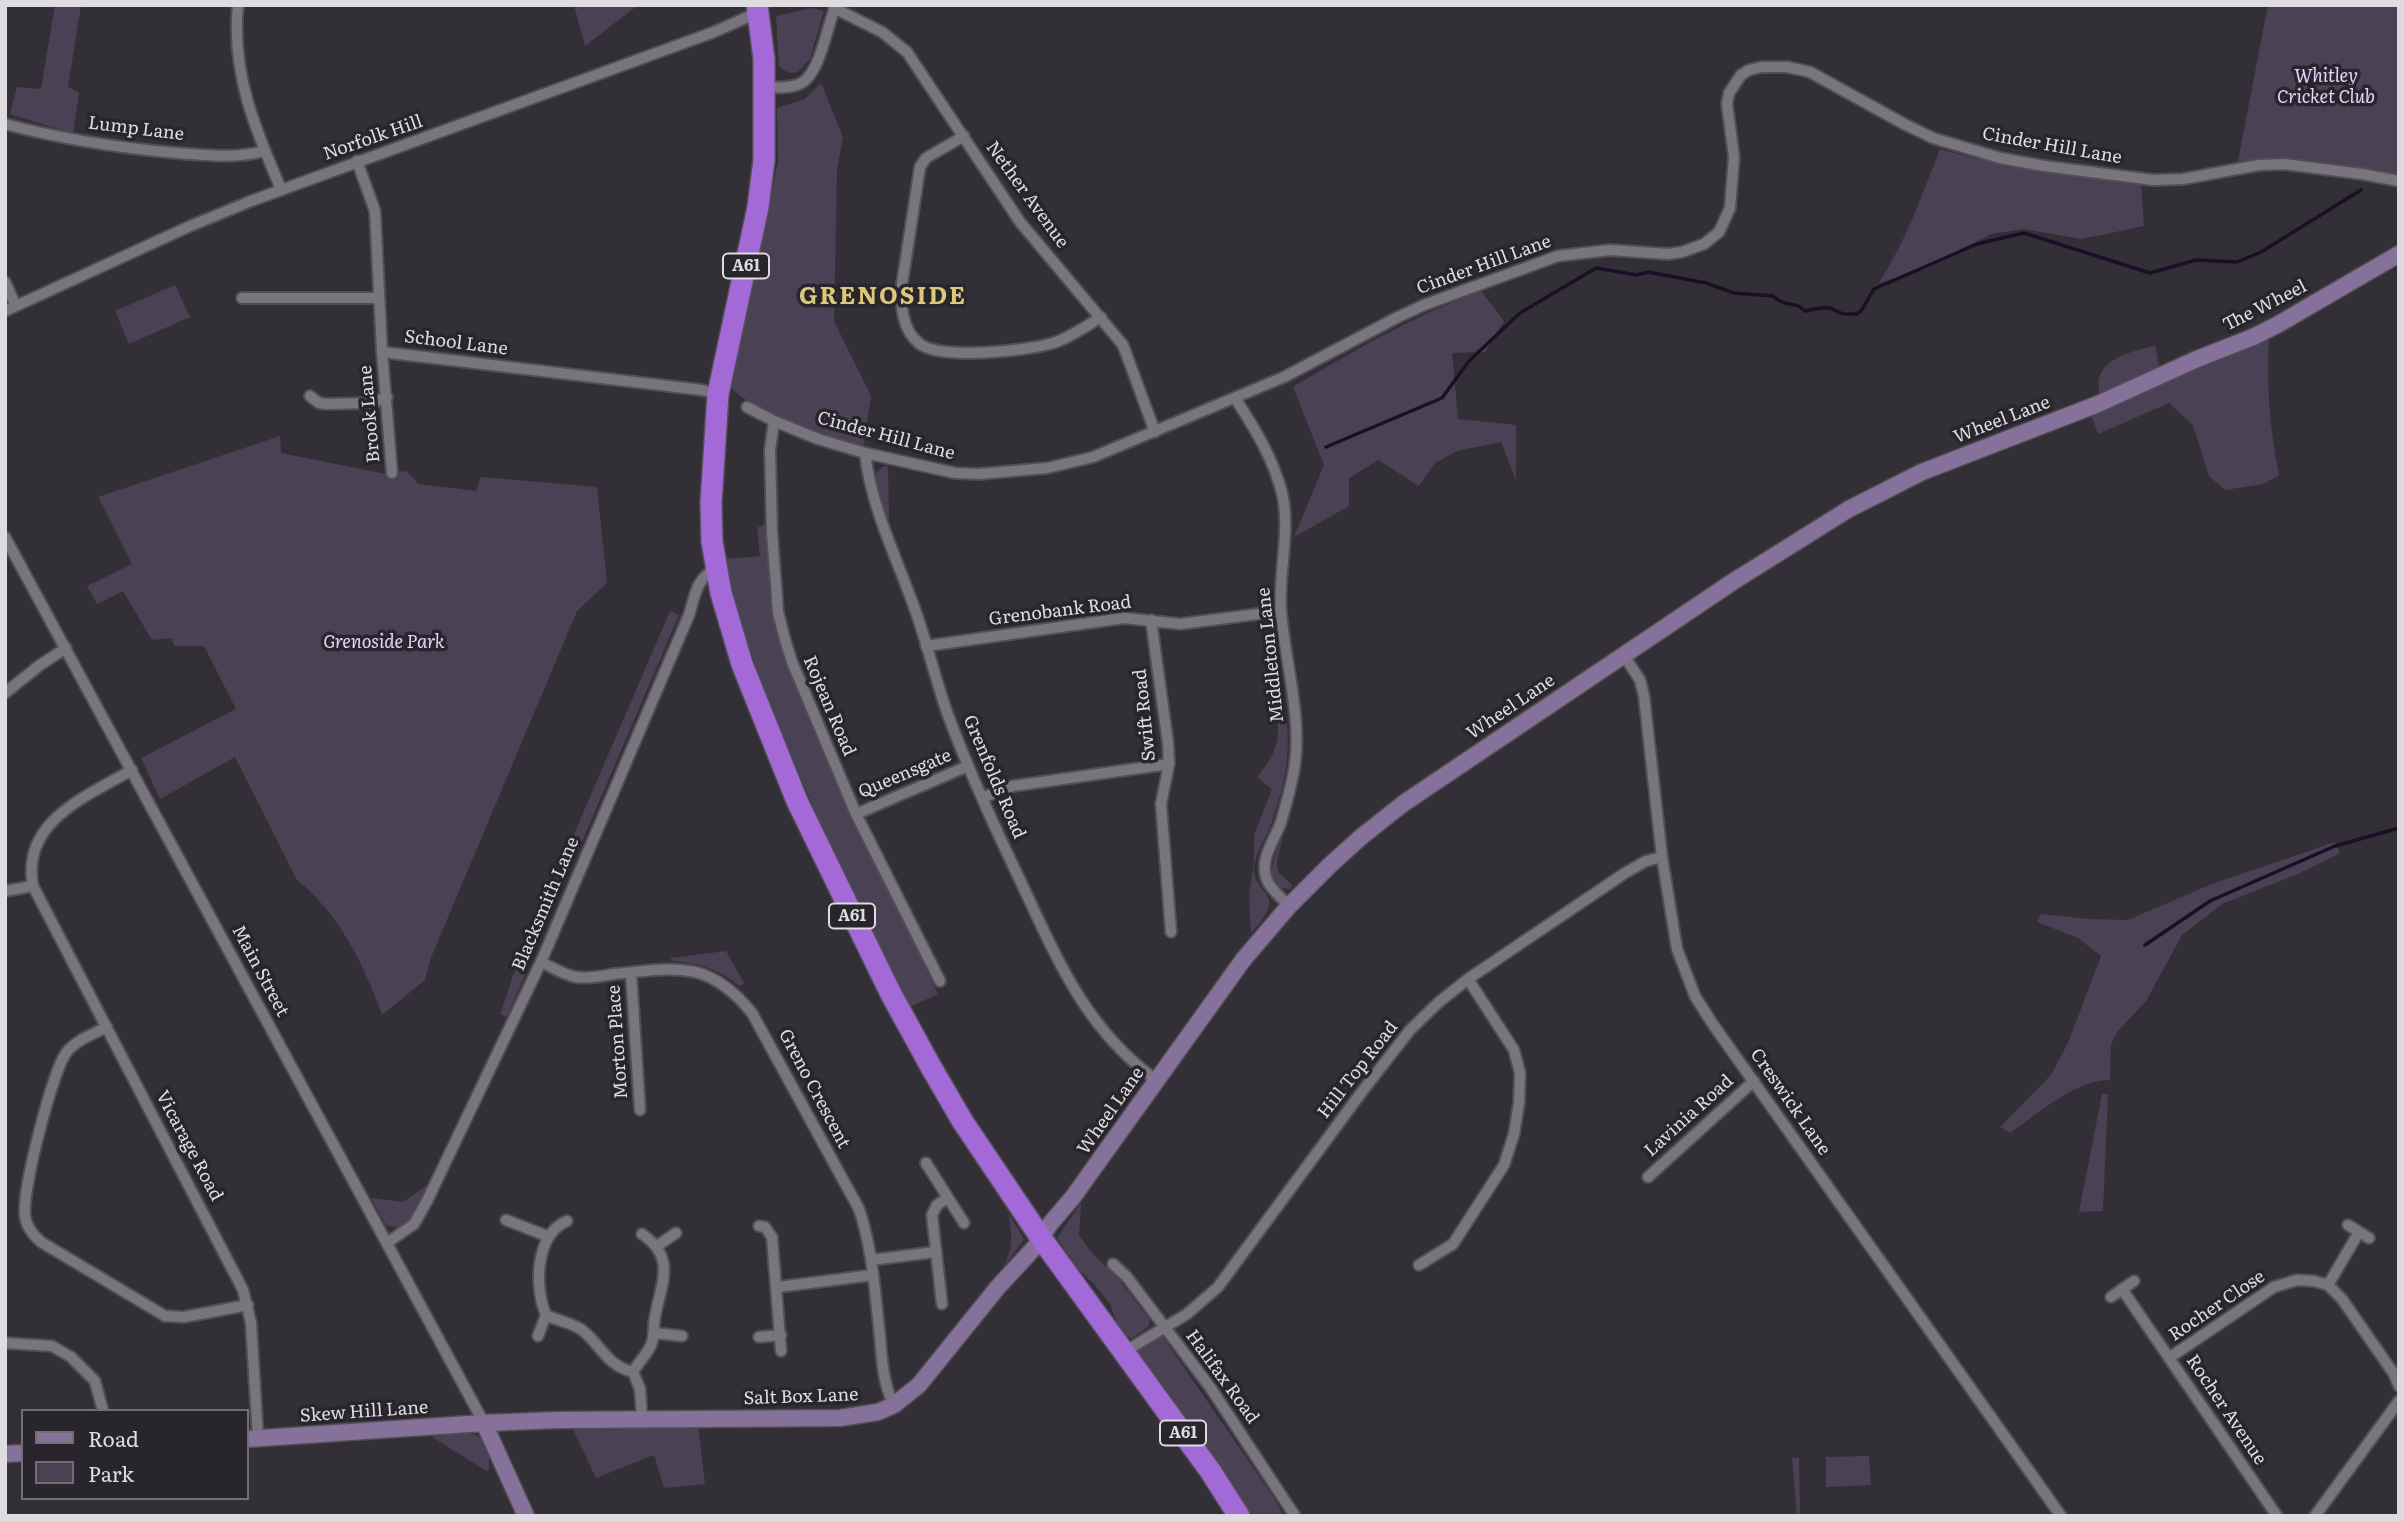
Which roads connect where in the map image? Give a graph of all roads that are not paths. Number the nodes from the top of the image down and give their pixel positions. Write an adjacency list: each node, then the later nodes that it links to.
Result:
1 (238, 5): 7 (street)
2 (835, 7): 4 (street); 6 (street, Nether Avenue)
3 (758, 9): 4 (highway, A61); 8 (street, Norfolk Hill)
4 (764, 88): 19 (highway, A61)
5 (5, 124): 7 (street, Lump Lane)
6 (964, 136): 16 (street, Nether Avenue); 16 (street)
7 (264, 151): 10 (street)
8 (357, 161): 10 (street, Norfolk Hill); 14 (street, School Lane)
9 (2399, 181): 22 (street, Cinder Hill Lane)
10 (281, 190): 15 (street, Norfolk Hill)
11 (2399, 254): 18 (street, The Wheel)
12 (5, 282): 15 (street)
13 (242, 298): 14 (street)
14 (379, 298): 17 (street, School Lane)
15 (11, 309)
16 (1101, 317): 25 (street, Nether Avenue)
17 (382, 352): 19 (street, School Lane); 21 (street, Brook Lane)
18 (2143, 384): 34 (street, Wheel Lane)
19 (718, 394): 29 (highway, A61)
20 (310, 396): 21 (street)
21 (387, 397): 27 (street, Brook Lane)
22 (1234, 398): 25 (street, Cinder Hill Lane); 30 (street, Middleton Lane)
23 (747, 407): 24 (street, Cinder Hill Lane)
24 (774, 421): 26 (street, Cinder Hill Lane); 40 (street, Rojean Road)
25 (1155, 432): 26 (street, Cinder Hill Lane)
26 (866, 453): 32 (street, Grenfolds Road)
27 (392, 473)
28 (5, 537): 33 (street, Main Street)
29 (717, 569): 46 (street, Blacksmith Lane); 65 (highway, A61)
30 (1281, 611): 31 (street, Grenobank Road); 44 (street, Middleton Lane)
31 (1151, 620): 32 (street, Grenobank Road); 36 (street, Swift Road)
32 (926, 646): 37 (street, Grenfolds Road)
33 (66, 649): 35 (street); 38 (street, Main Street)
34 (1623, 654): 41 (street, Creswick Lane); 44 (street, Wheel Lane)
35 (5, 693)
36 (1168, 764): 39 (street); 45 (street, Swift Road)
37 (968, 766): 39 (street, Grenfolds Road); 40 (street, Queensgate)
38 (132, 770): 42 (street, Vicarage Road); 66 (street, Main Street)
39 (982, 799): 51 (street, Grenfolds Road)
40 (856, 814): 49 (street, Rojean Road)
41 (1662, 857): 48 (street, Hill Top Road); 52 (street, Creswick Lane)
42 (33, 886): 43 (street); 50 (street, Vicarage Road)
43 (5, 891)
44 (1289, 906): 51 (street, Wheel Lane)
45 (1171, 932)
46 (541, 961): 47 (street, Greno Crescent); 66 (street, Blacksmith Lane)
47 (631, 973): 53 (street, Morton Place); 69 (street, Greno Crescent)
48 (1468, 979): 71 (street); 81 (street, Hill Top Road)
49 (940, 981)
50 (107, 1027): 78 (street, Vicarage Road); 78 (street)
51 (1156, 1080): 65 (street, Wheel Lane)
52 (1754, 1081): 55 (street, Lavinia Road); 102 (street, Creswick Lane)
53 (640, 1110)
54 (926, 1163): 56 (street)
55 (1648, 1177)
56 (947, 1198): 59 (street); 68 (street)
57 (506, 1220): 64 (street)
58 (567, 1221): 64 (street)
59 (964, 1223)
60 (2348, 1225): 74 (street)
61 (759, 1226): 75 (street)
62 (676, 1233): 67 (street)
63 (642, 1234): 67 (street)
64 (547, 1236): 80 (street)
65 (1041, 1238): 89 (highway, A61); 94 (street, Salt Box Lane)
66 (387, 1243): 97 (street, Main Street)
67 (657, 1246): 82 (street)
68 (936, 1252): 69 (street); 79 (street)
69 (871, 1259): 72 (street, Greno Crescent)
70 (1113, 1264): 81 (street, Halifax Road)
71 (1419, 1265)
72 (873, 1275): 75 (street); 94 (street, Greno Crescent)
73 (2134, 1281): 76 (street)
74 (2328, 1285): 90 (street, Rocher Close); 92 (street)
75 (778, 1287): 83 (street)
76 (2122, 1290): 77 (street); 90 (street, Rocher Avenue)
77 (2111, 1297)
78 (248, 1304): 98 (street, Vicarage Road)
79 (942, 1304)
80 (546, 1315): 84 (street); 91 (street)
81 (1164, 1326): 89 (street, Hill Top Road); 101 (street, Halifax Road)
82 (654, 1332): 85 (street); 91 (street)
83 (781, 1335): 86 (street); 88 (street)
84 (538, 1336)
85 (682, 1336)
86 (759, 1337)
87 (5, 1343): 95 (street)
88 (781, 1351)
89 (1124, 1352): 100 (highway, A61)
90 (2169, 1359): 103 (street, Rocher Avenue)
91 (633, 1372): 96 (street)
92 (2399, 1386)
93 (2399, 1401): 104 (street)
94 (894, 1405): 96 (street, Salt Box Lane)
95 (102, 1409)
96 (642, 1419): 97 (street, Salt Box Lane)
97 (484, 1423): 98 (street, Skew Hill Lane); 99 (street)
98 (252, 1438)
99 (526, 1516)
100 (1239, 1516)
101 (1294, 1516)
102 (2061, 1516)
103 (2277, 1516)
104 (2315, 1516)

